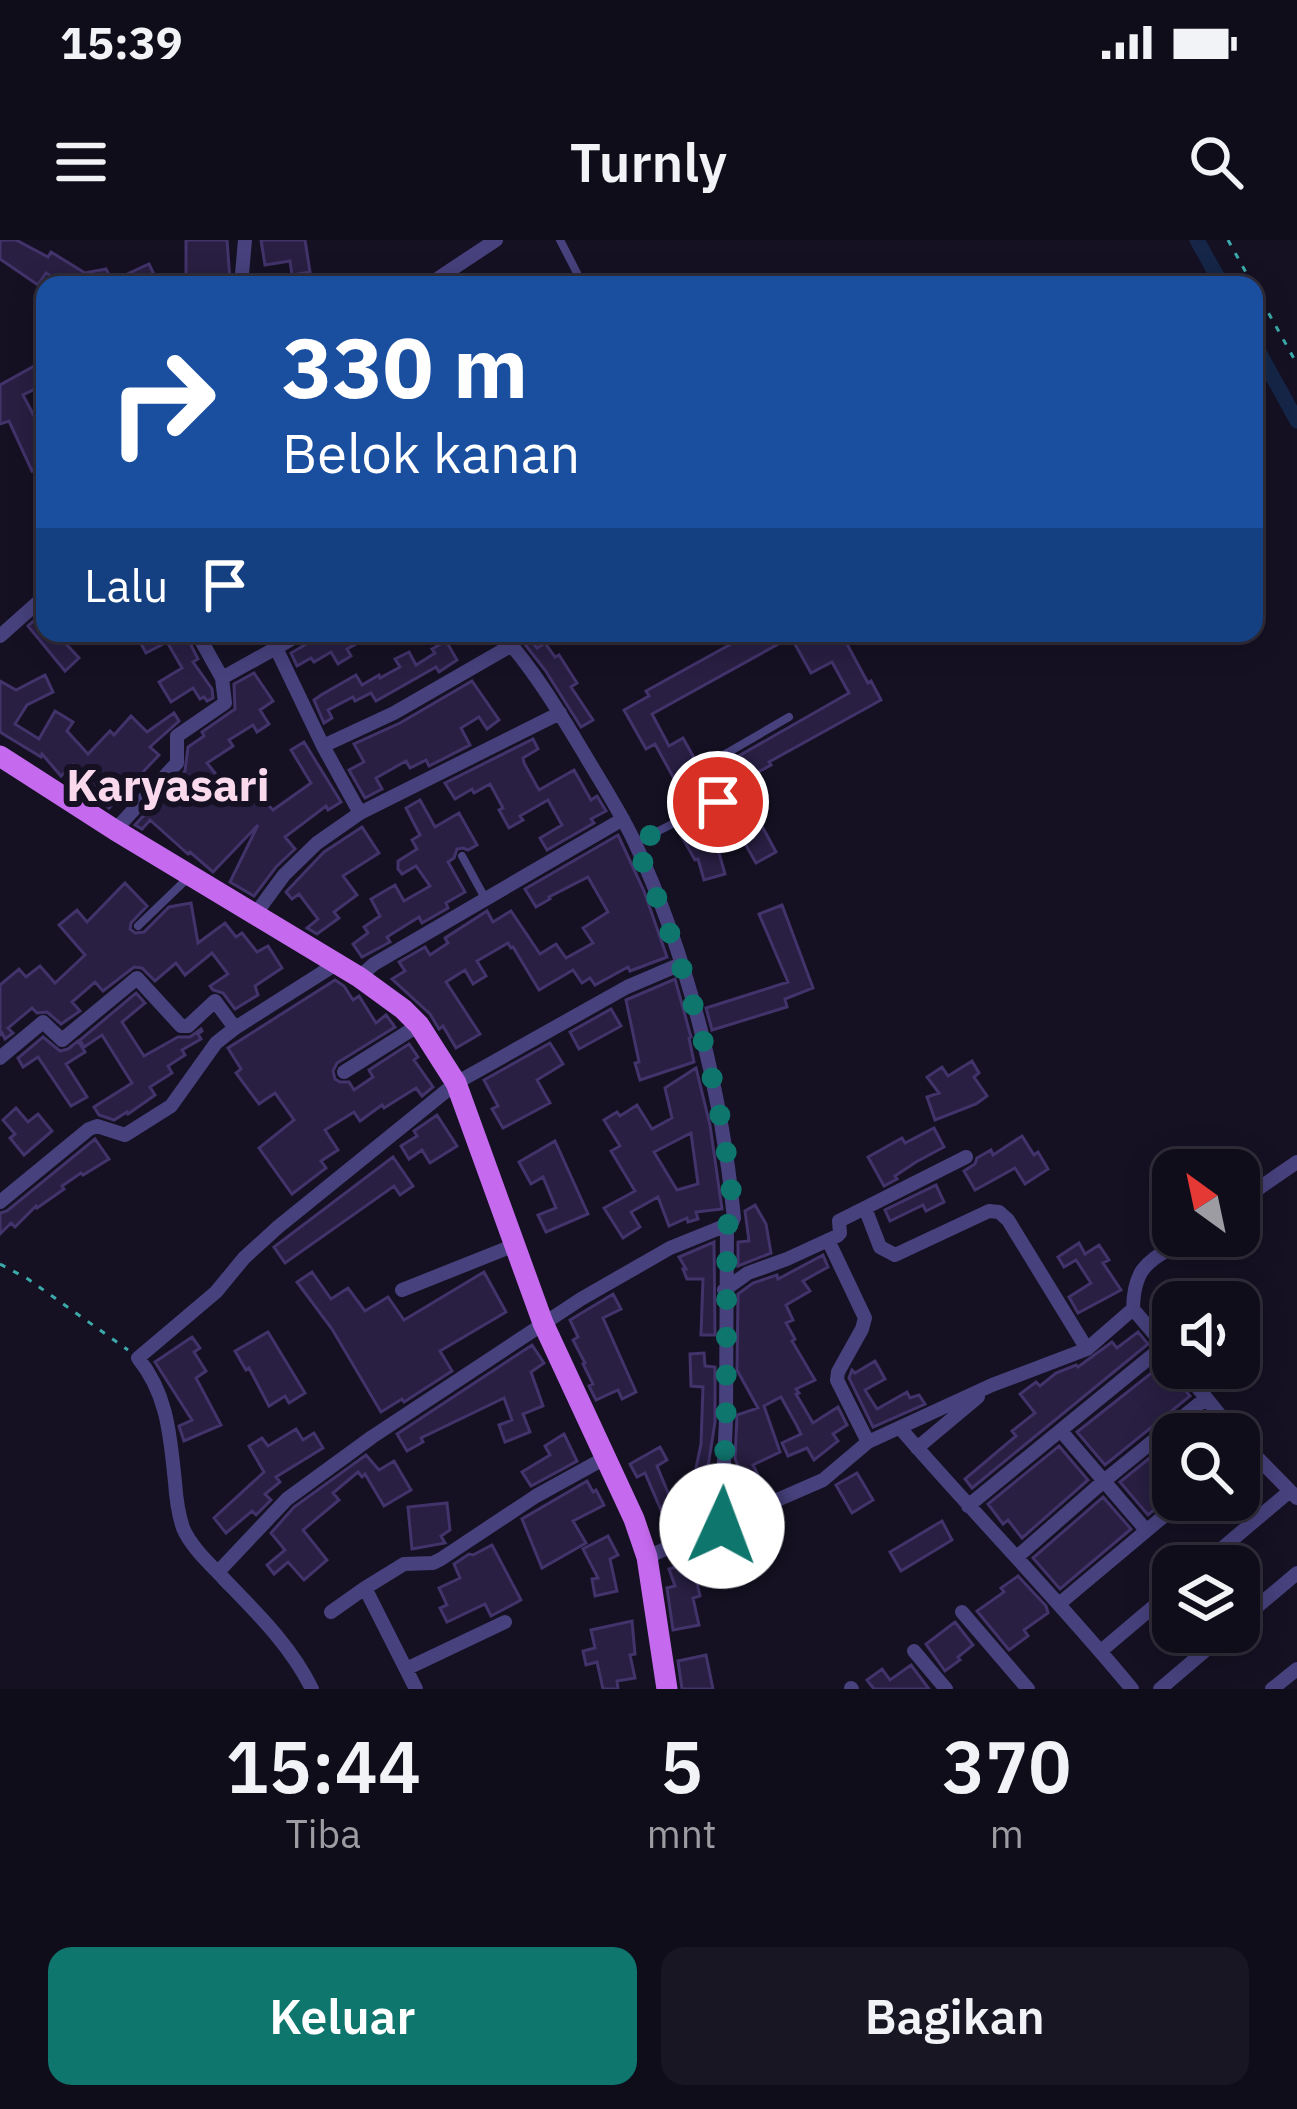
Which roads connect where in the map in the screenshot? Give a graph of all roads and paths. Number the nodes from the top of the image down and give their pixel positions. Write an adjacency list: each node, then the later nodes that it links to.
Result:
1 (245, 240): 6 (street)
2 (496, 240): 7 (street)
3 (560, 240): 5 (lane)
4 (1228, 240): 8 (path)
5 (577, 273)
6 (243, 276)
7 (442, 276)
8 (1248, 276)
9 (1263, 304): 10 (path)
10 (1297, 364)
11 (36, 604): 12 (street)
12 (0, 636)
13 (202, 642): 18 (street)
14 (287, 642): 17 (street)
15 (502, 642): 21 (street)
16 (509, 642): 19 (street)
17 (276, 649): 18 (street); 21 (street)
18 (222, 678): 25 (street)
19 (560, 712): 23 (street); 24 (street)
20 (789, 717): 26 (lane)
21 (323, 746): 23 (street)
22 (0, 756): 25 (main road)
23 (359, 813): 30 (street)
24 (623, 819): 26 (street); 29 (street)
25 (115, 830): 28 (main road)
26 (635, 843): 33 (street)
27 (462, 856): 29 (lane)
28 (191, 875): 30 (main road); 31 (lane)
29 (486, 899): 34 (street)
30 (256, 913): 32 (main road)
31 (138, 926)
32 (336, 964): 34 (main road); 36 (street)
33 (681, 964): 39 (street); 45 (street)
34 (359, 976): 35 (main road)
35 (419, 1025): 38 (street); 39 (main road)
36 (235, 1028): 37 (street); 43 (street)
37 (0, 1058)
38 (344, 1072)
39 (456, 1083): 47 (main road); 56 (street)
40 (966, 1157): 44 (street)
41 (1297, 1162): 42 (street)
42 (1260, 1188)
43 (0, 1202)
44 (865, 1208): 46 (street); 55 (street)
45 (727, 1225): 51 (street); 53 (street)
46 (828, 1240): 51 (street); 64 (street)
47 (515, 1245): 50 (street); 53 (main road)
48 (1160, 1257): 52 (street)
49 (0, 1264): 56 (path)
50 (402, 1290)
51 (724, 1290): 72 (street)
52 (1133, 1309): 54 (street); 55 (street)
53 (543, 1323): 66 (main road); 77 (street)
54 (1152, 1331)
55 (1087, 1349): 58 (street)
56 (138, 1358): 77 (street)
57 (1152, 1364): 63 (street)
58 (992, 1384): 62 (street); 65 (street)
59 (1198, 1389): 60 (street)
60 (1205, 1399): 61 (street); 68 (street)
61 (1216, 1413)
62 (900, 1428): 64 (street); 65 (street)
63 (1061, 1431): 68 (street); 70 (street)
64 (868, 1442): 72 (street)
65 (917, 1448): 70 (street)
66 (605, 1458): 75 (main road); 79 (street)
67 (1260, 1463): 69 (street)
68 (1105, 1480): 73 (street); 76 (street)
69 (1293, 1494): 74 (street)
70 (968, 1506): 76 (street)
71 (1157, 1521): 73 (street)
72 (722, 1526): 75 (street)
73 (1146, 1530): 80 (street)
74 (1229, 1545)
75 (647, 1557): 93 (main road)
76 (1017, 1557): 80 (street)
77 (218, 1572): 91 (street)
78 (1297, 1573): 81 (street)
79 (365, 1588): 83 (street); 89 (street)
80 (1059, 1604): 87 (street)
81 (1260, 1604)
82 (1152, 1608): 87 (street)
83 (331, 1612)
84 (962, 1612): 95 (street)
85 (505, 1622): 89 (street)
86 (914, 1651): 94 (street)
87 (1101, 1651): 96 (street)
88 (1202, 1653): 97 (street)
89 (406, 1669): 92 (street)
90 (1297, 1669): 98 (street)
91 (312, 1689)
92 (416, 1689)
93 (667, 1689)
94 (946, 1689)
95 (1028, 1689)
96 (1132, 1689)
97 (1160, 1689)
98 (1272, 1689)

